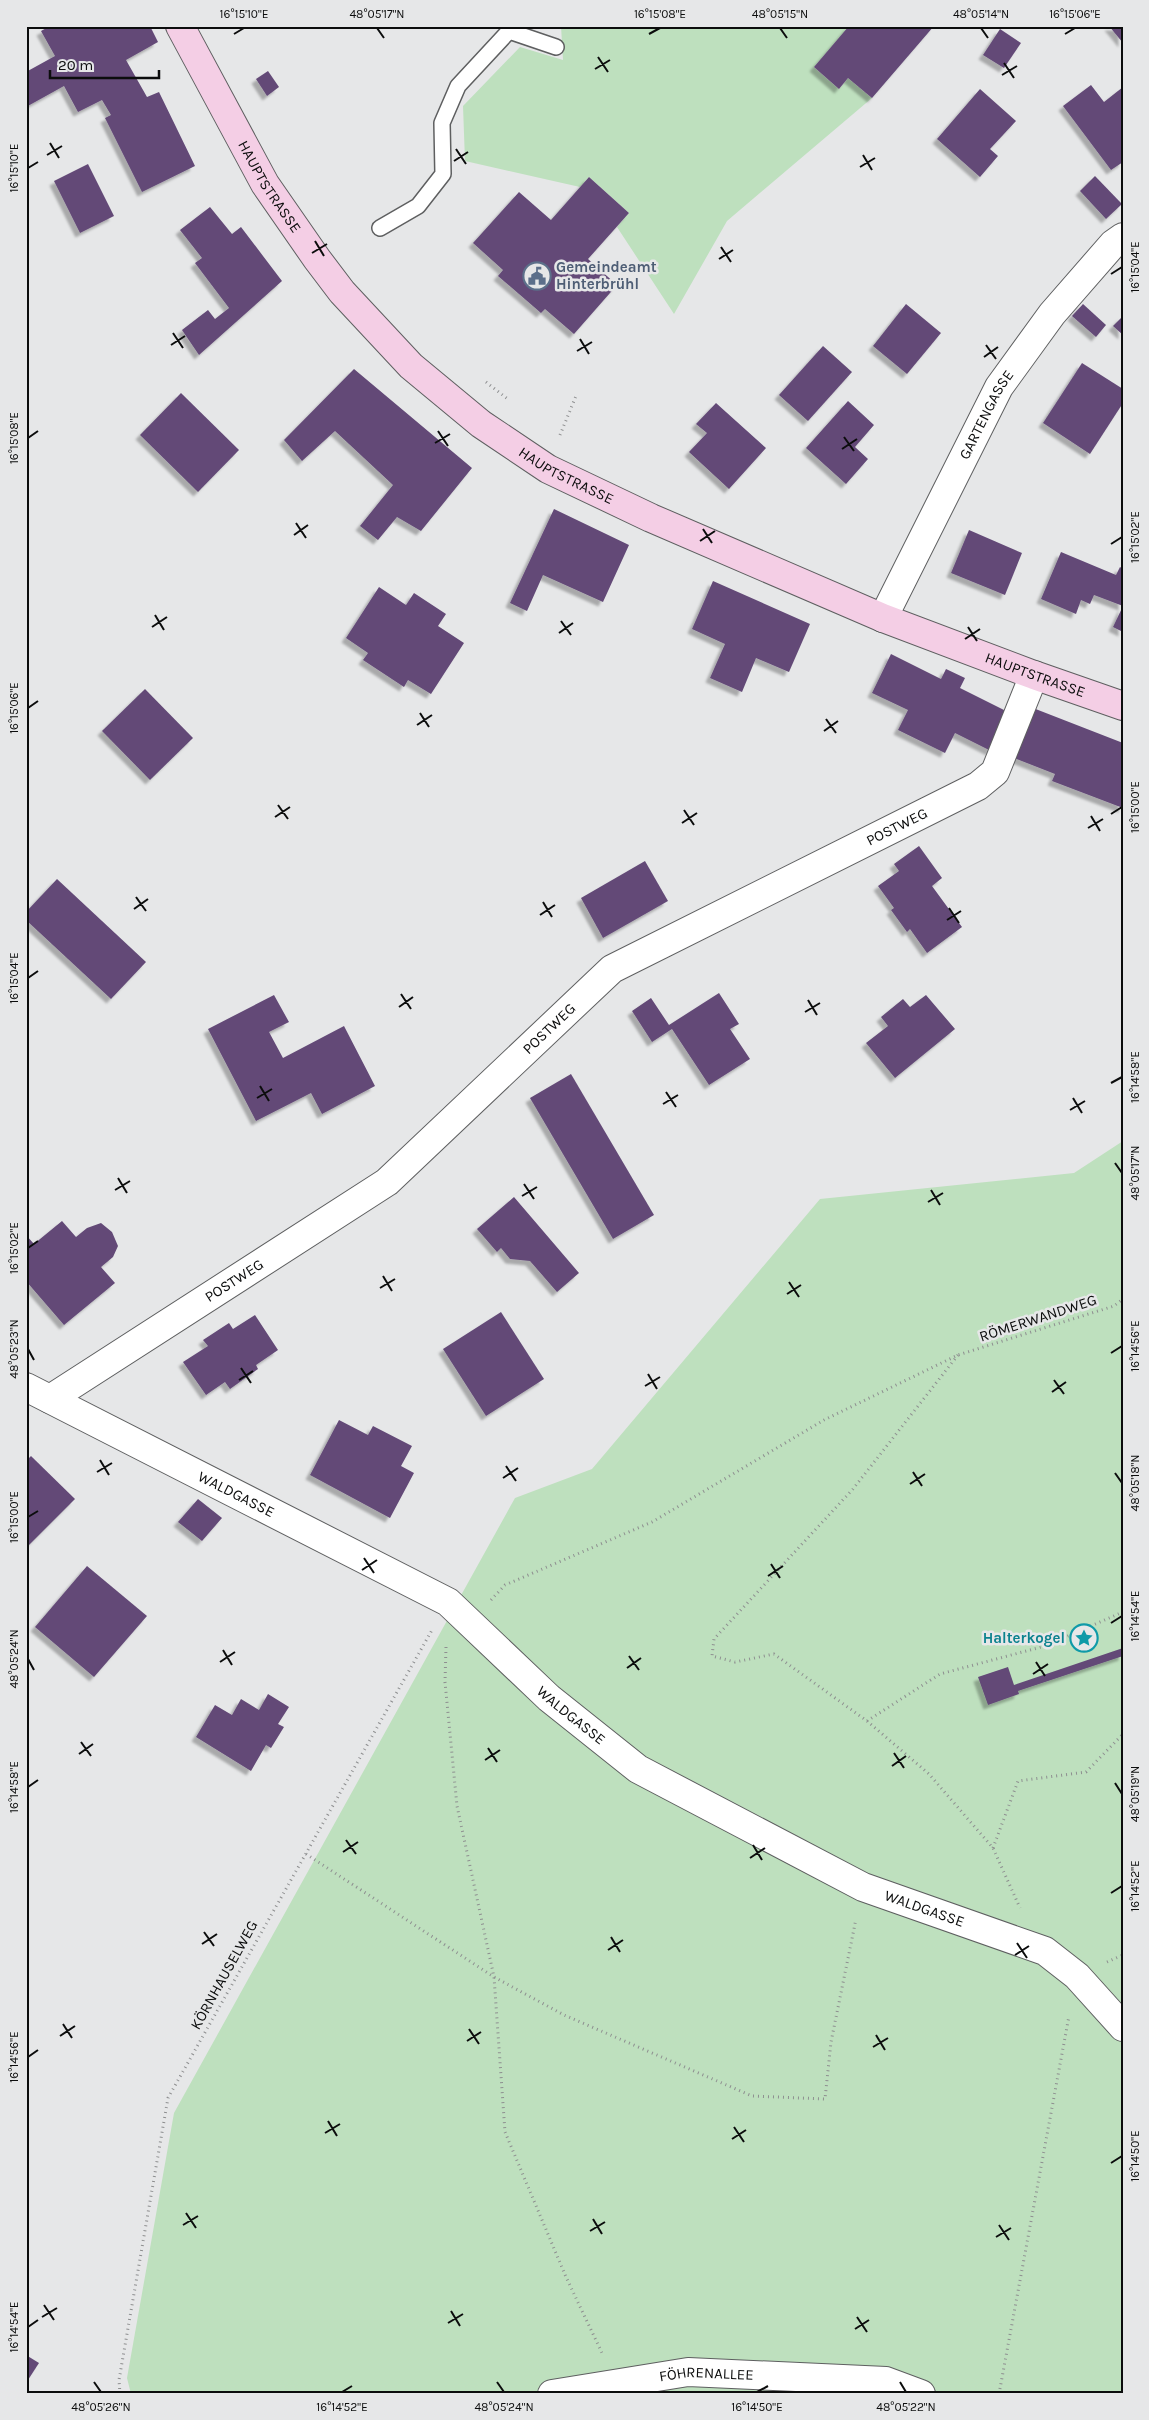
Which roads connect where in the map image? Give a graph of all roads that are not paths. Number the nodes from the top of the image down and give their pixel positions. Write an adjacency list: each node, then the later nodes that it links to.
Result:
1 (180, 26): 5 (main road, HAUPTSTRASSE)
2 (556, 47): 3 (lane)
3 (380, 228)
4 (1123, 237): 5 (street, GARTENGASSE)
5 (884, 618): 6 (main road, HAUPTSTRASSE)
6 (1034, 675): 7 (main road, HAUPTSTRASSE); 9 (street, POSTWEG)
7 (1123, 706)
8 (26, 1387): 9 (street, WALDGASSE)
9 (50, 1398): 10 (street, WALDGASSE)
10 (1123, 2027)
11 (552, 2394): 12 (street, FÖHRENALLEE)
12 (921, 2394)

